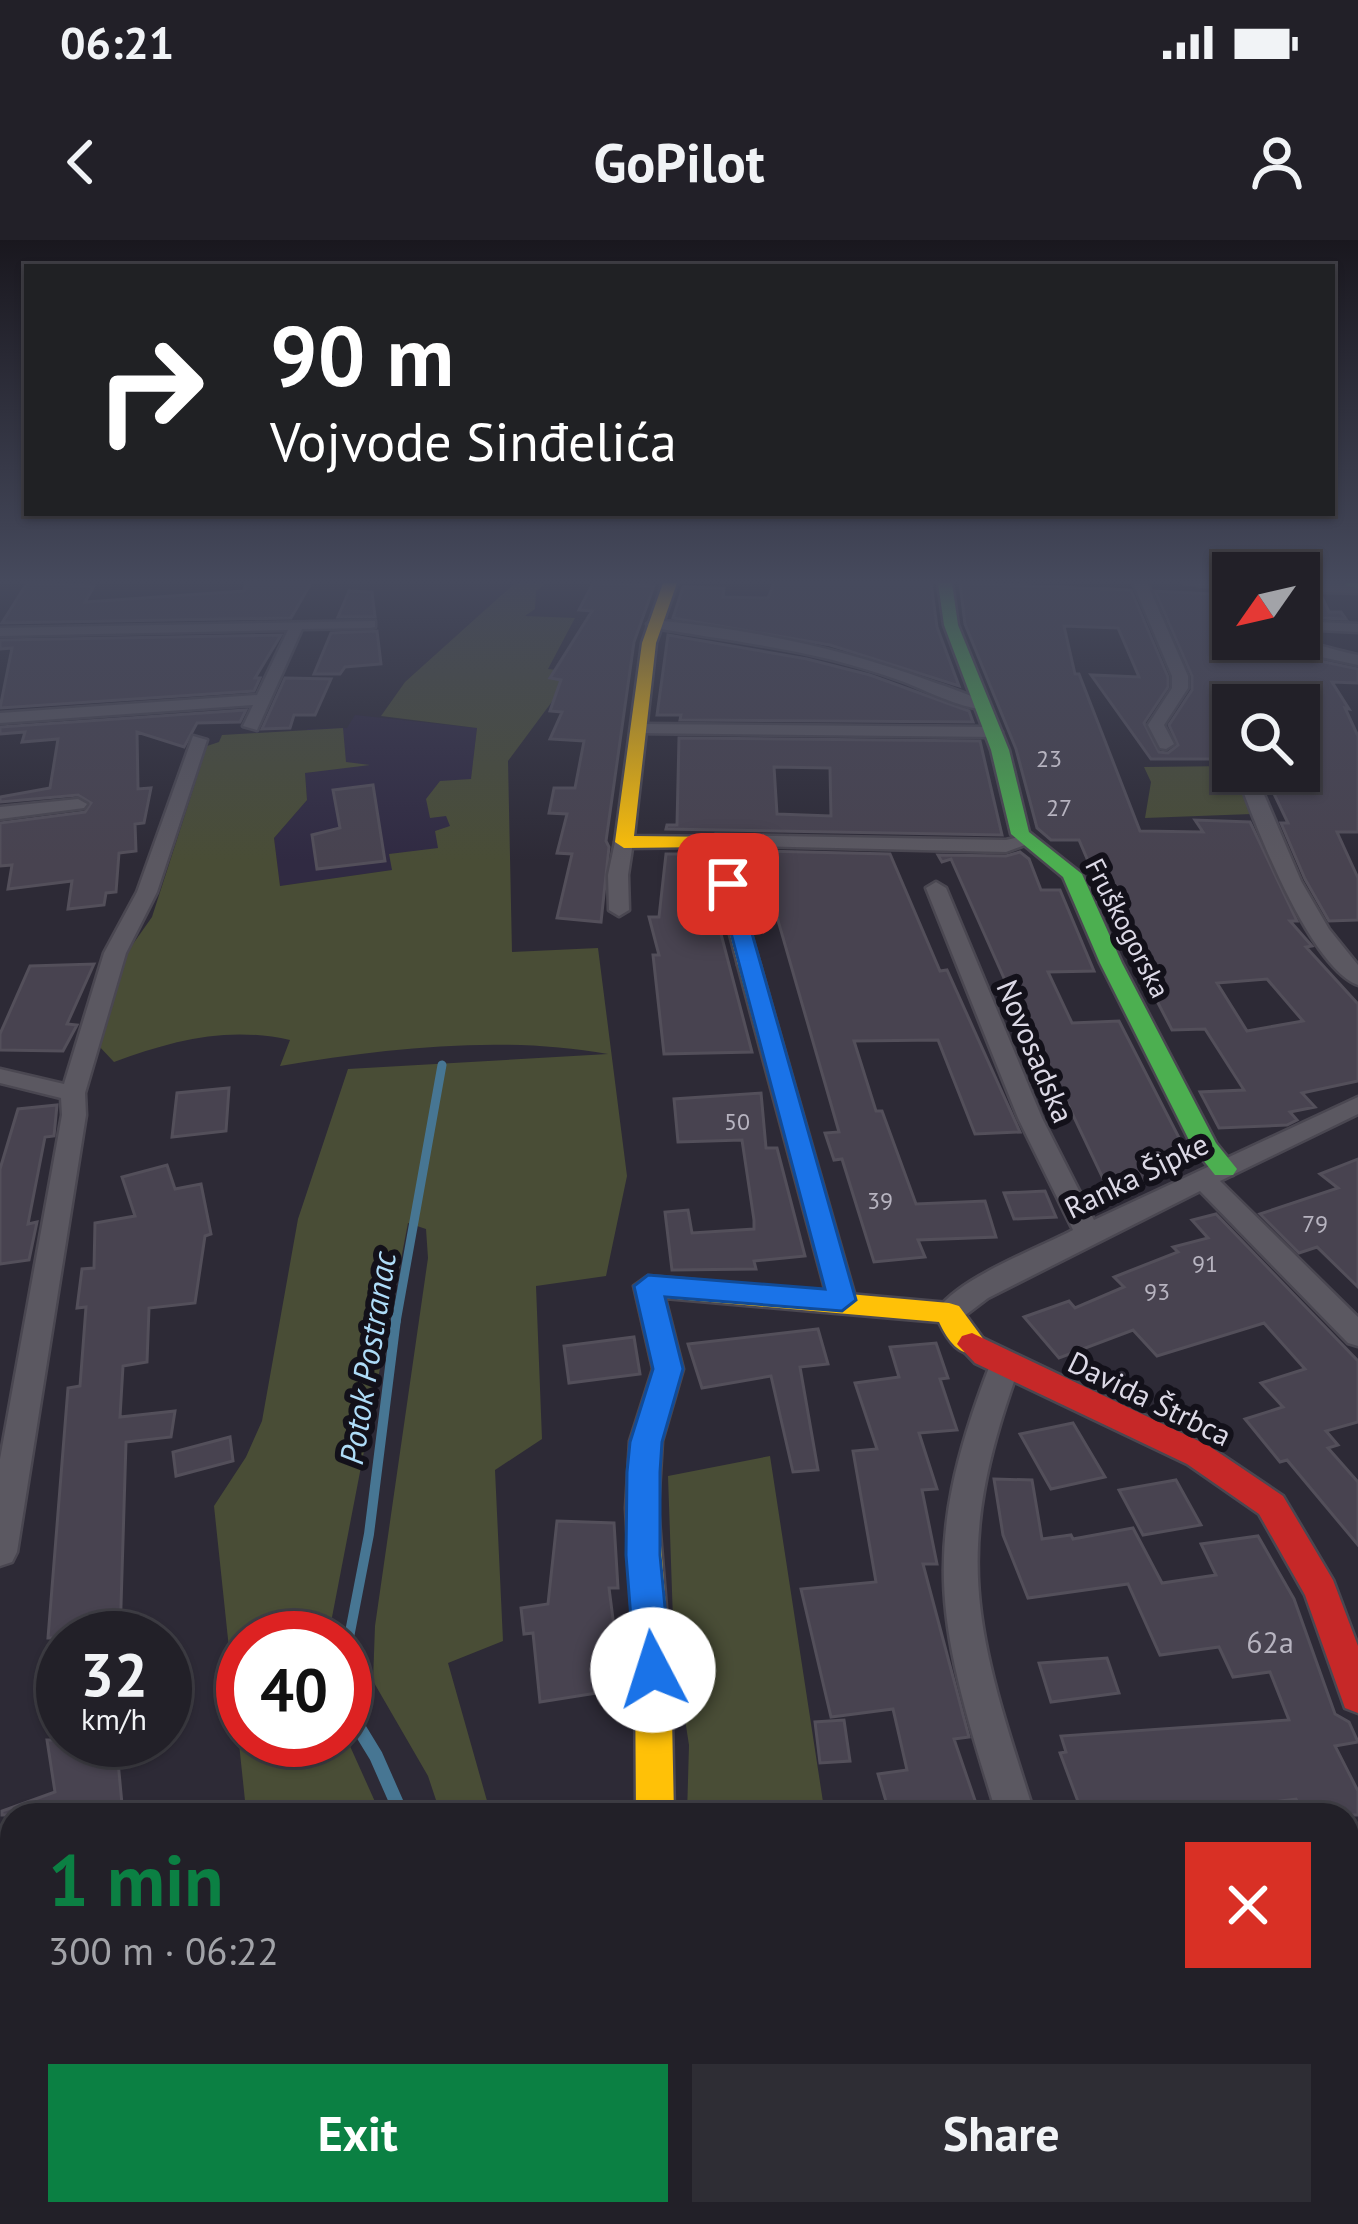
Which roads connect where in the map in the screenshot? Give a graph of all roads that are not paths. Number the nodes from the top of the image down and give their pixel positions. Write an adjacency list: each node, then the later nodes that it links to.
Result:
1 (273, 676): 6 (street)
2 (647, 676): 10 (street)
3 (886, 676): 8 (street)
4 (971, 676): 8 (street)
5 (1180, 676): 12 (street)
6 (263, 699): 7 (street); 9 (street)
7 (0, 718)
8 (988, 720): 10 (street); 18 (street)
9 (251, 726)
10 (640, 729): 17 (street)
11 (199, 740): 23 (street)
12 (1166, 744)
13 (1253, 792): 21 (street)
14 (78, 803): 15 (street)
15 (0, 813)
16 (715, 841): 17 (street); 18 (street); 27 (street)
17 (624, 842): 20 (street)
18 (1027, 842): 25 (street, Fruškogorska)
19 (936, 888): 26 (street, Novosadska)
20 (619, 910)
21 (1358, 978)
22 (0, 1076): 23 (street)
23 (73, 1093): 31 (street)
24 (1358, 1104): 25 (street, Ranka Šipke)
25 (1214, 1174): 26 (street, Ranka Šipke); 29 (street)
26 (1088, 1234): 28 (street, Ranka Šipke)
27 (842, 1300): 28 (street); 33 (street)
28 (949, 1313): 30 (street, Davida Štrbca)
29 (1358, 1335)
30 (1005, 1365): 32 (street, Davida Štrbca); 34 (street)
31 (0, 1552)
32 (1358, 1696)
33 (655, 1803)
34 (1013, 1803)

